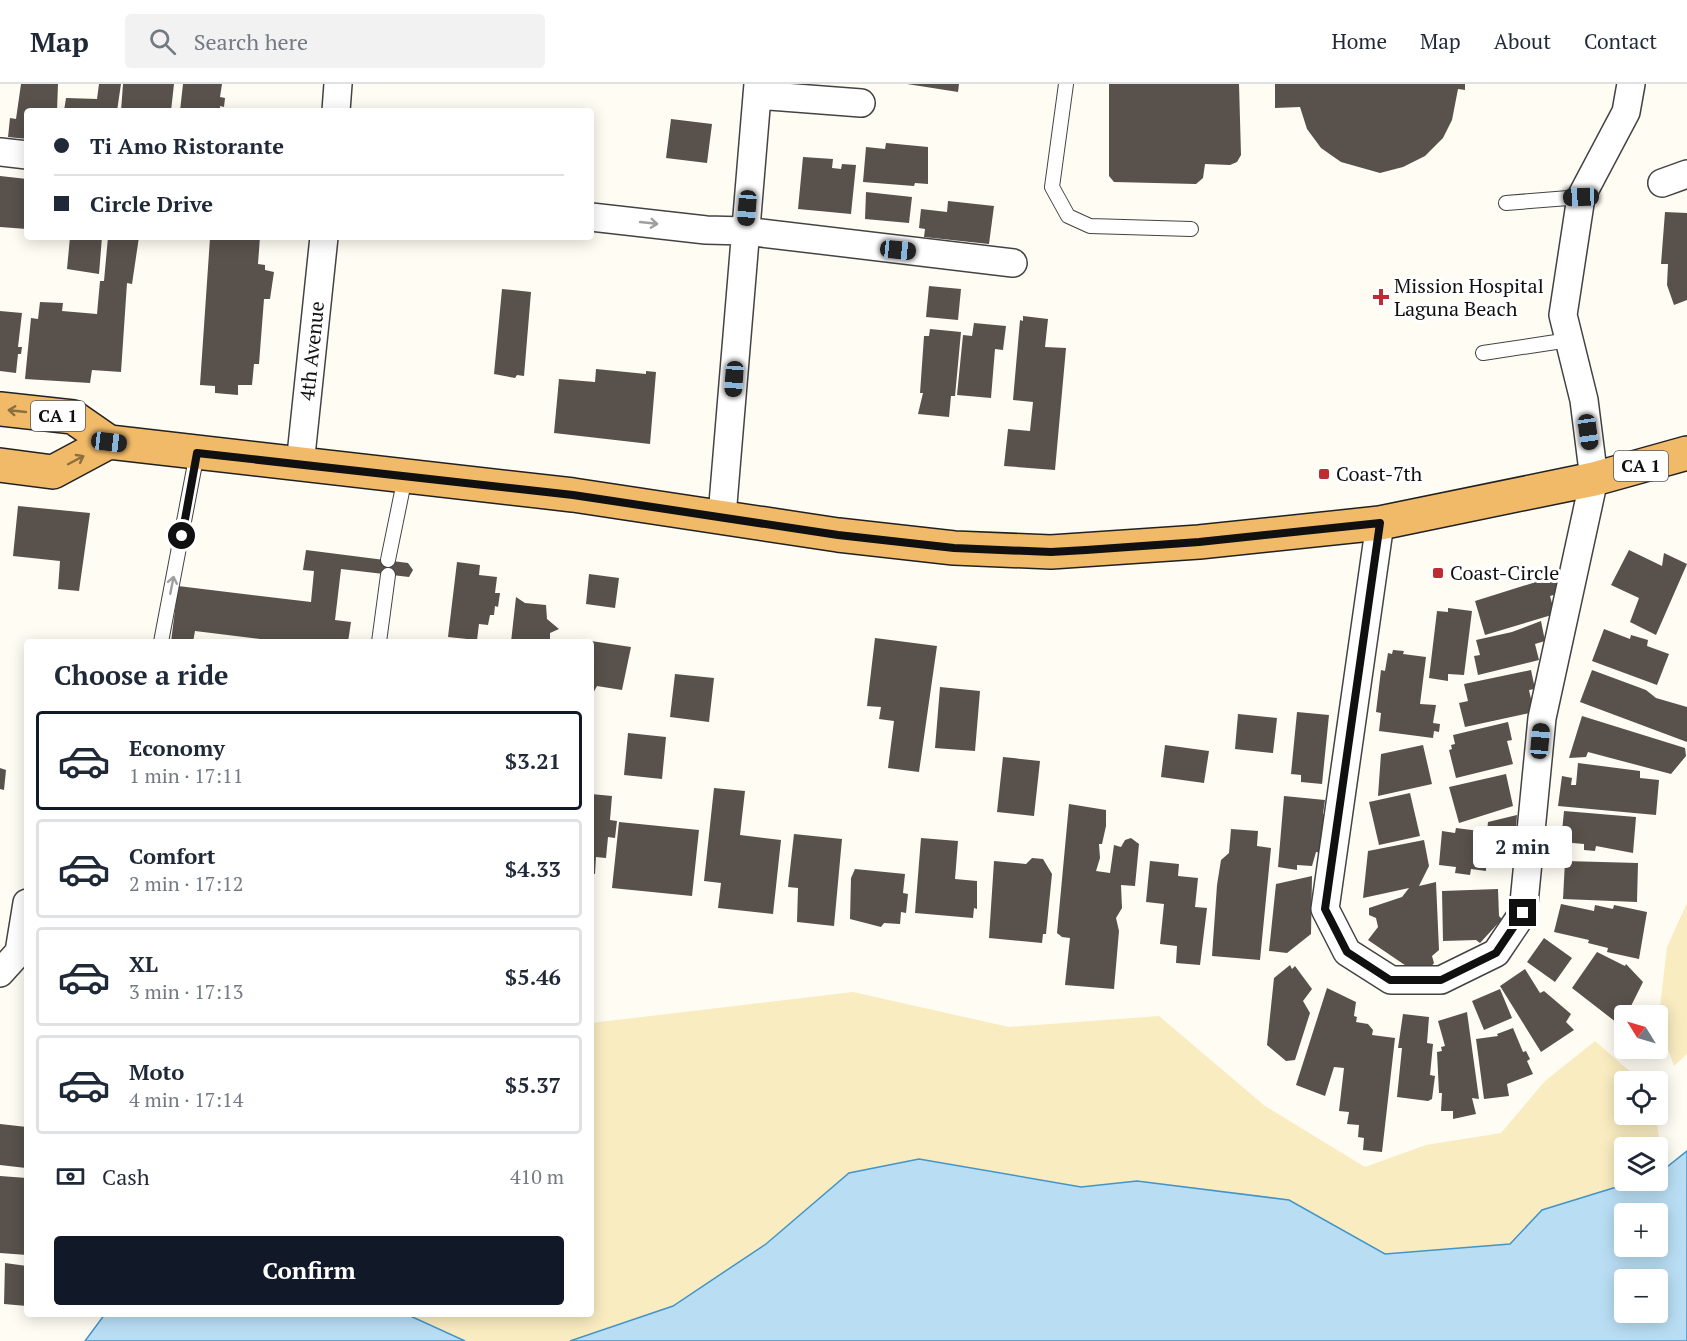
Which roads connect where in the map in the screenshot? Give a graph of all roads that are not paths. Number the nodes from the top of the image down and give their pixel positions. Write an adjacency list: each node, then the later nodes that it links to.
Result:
1 (338, 84): 6 (street)
2 (1066, 84): 12 (lane)
3 (1631, 84): 9 (street)
4 (758, 90): 5 (street); 13 (street)
5 (861, 103)
6 (336, 108)
7 (0, 152): 8 (street)
8 (24, 155)
9 (1581, 197): 10 (lane); 16 (street)
10 (1506, 203)
11 (594, 217): 13 (street, one-way to 13)
12 (1191, 229)
13 (745, 231): 15 (street); 26 (street)
14 (324, 240): 23 (street, 4th Avenue)
15 (1013, 263)
16 (1569, 340): 17 (lane); 25 (street)
17 (1483, 353)
18 (0, 409): 19 (highway, CA 1, one-way to 18)
19 (109, 442): 20 (highway, CA 1); 22 (highway, CA 1, one-way to 19)
20 (197, 453): 23 (highway, CA 1); 30 (lane, one-way to 20)
21 (1687, 453): 25 (highway, CA 1)
22 (0, 465)
23 (300, 465): 24 (highway, CA 1)
24 (405, 477): 26 (highway, CA 1); 28 (lane)
25 (1594, 479): 27 (highway, CA 1); 27 (street)
26 (722, 516): 27 (highway, CA 1)
27 (1380, 523)
28 (388, 560)
29 (388, 575): 31 (lane)
30 (162, 639)
31 (379, 639)
32 (24, 921): 33 (street)
33 (0, 973)

